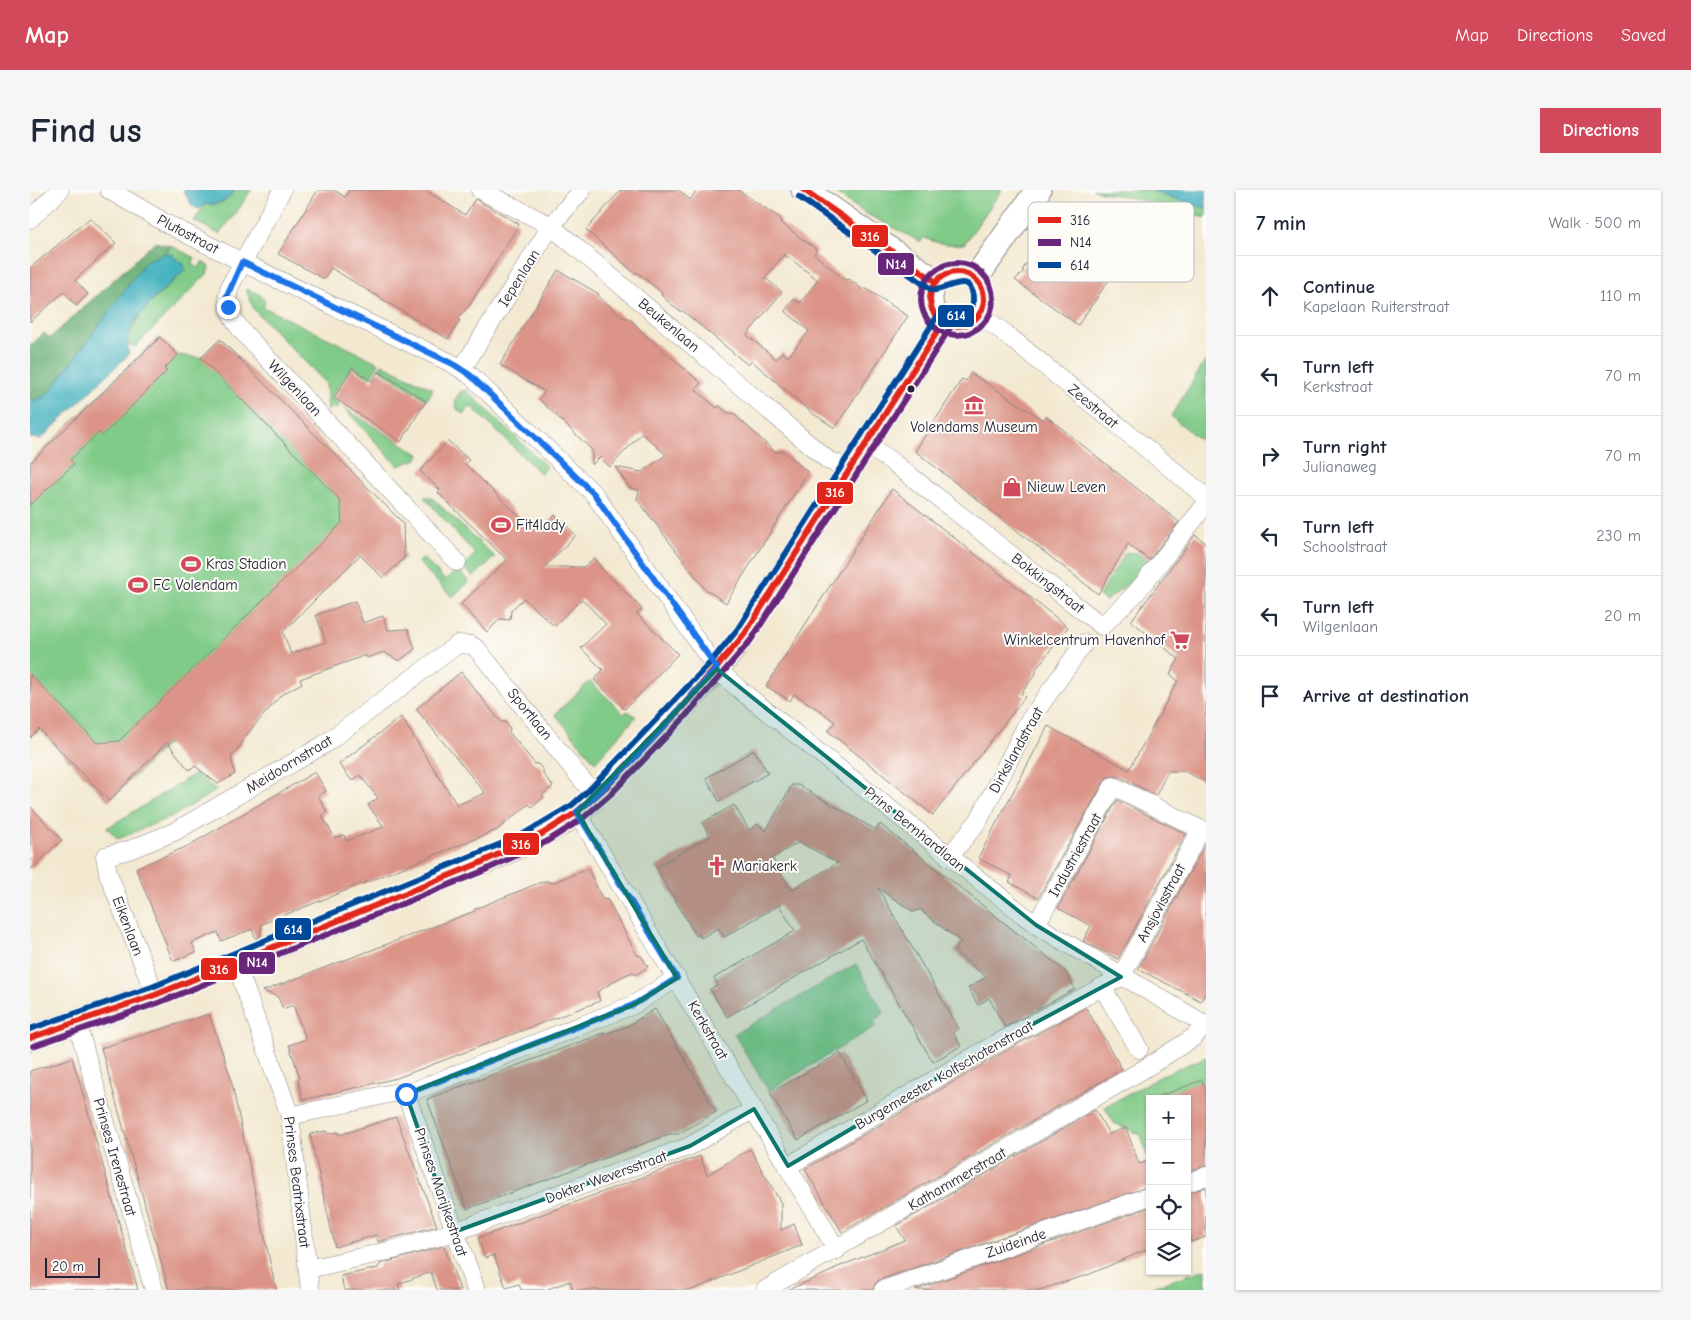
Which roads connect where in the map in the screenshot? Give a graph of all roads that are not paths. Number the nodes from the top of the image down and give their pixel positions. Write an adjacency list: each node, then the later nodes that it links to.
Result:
1 (60, 190): 10 (street)
2 (109, 190): 12 (street, Plutostraat)
3 (282, 190): 12 (street, Wilgenlaan)
4 (480, 190): 11 (street, Beukenlaan)
5 (582, 190): 11 (street, Iepenlaan)
6 (804, 190): 14 (main road)
7 (1038, 190): 8 (main road)
8 (1030, 202)
9 (1028, 204): 13 (main road)
10 (30, 219)
11 (551, 226): 17 (street, Iepenlaan); 19 (street, Beukenlaan)
12 (242, 262): 17 (street, Plutostraat); 22 (street, Wilgenlaan)
13 (975, 279): 14 (main road); 15 (main road)
14 (936, 282): 16 (main road)
15 (979, 315): 16 (main road); 20 (street, Zeestraat)
16 (943, 323): 18 (main road)
17 (462, 370): 25 (street, Prins Bernhardlaan)
18 (866, 444): 19 (main road); 21 (street, Bokkingstraat)
19 (851, 468): 25 (main road)
20 (1206, 497)
21 (1206, 504)
22 (457, 562)
23 (1084, 643): 29 (street, Dirkslandstraat)
24 (458, 644): 26 (street, Sportlaan); 28 (street, Meidoornstraat)
25 (712, 660): 26 (main road); 29 (street, Prins Bernhardlaan)
26 (586, 804): 31 (main road); 33 (street, Kerkstraat)
27 (1203, 830): 30 (street, Industriestraat); 32 (street, Ansjovisstraat)
28 (105, 856): 35 (street, Eikenlaan)
29 (949, 857): 30 (street, Prins Bernhardlaan)
30 (1036, 925): 32 (street, Prins Bernhardlaan)
31 (236, 963): 35 (main road); 42 (street, Prinses Beatrixstraat)
32 (1122, 977): 34 (street, Burgemeester Kolfschotenstraat); 37 (street, Prins Bernhardlaan)
33 (677, 978): 40 (street); 41 (street, Kerkstraat)
34 (1102, 987): 39 (street); 43 (street, Burgemeester Kolfschotenstraat)
35 (155, 995): 36 (main road)
36 (77, 1023): 38 (main road); 50 (street, Prinses Irenestraat)
37 (1206, 1024): 48 (street, Kathammerstraat)
38 (30, 1038)
39 (1139, 1049)
40 (406, 1094): 42 (street); 47 (street, Prinses Marijkestraat)
41 (754, 1109): 43 (street, Kerkstraat); 47 (street, Dokter Weversstraat)
42 (290, 1116): 49 (street, Prinses Beatrixstraat)
43 (788, 1166): 48 (street, Kerkstraat)
44 (1206, 1176): 45 (street)
45 (1191, 1182)
46 (1146, 1197): 54 (street, Zuideinde)
47 (454, 1232): 49 (street, Dokter Weversstraat); 52 (street, Prinses Marijkestraat)
48 (837, 1250): 53 (street, Kathammerstraat)
49 (308, 1269): 51 (street, Prinses Beatrixstraat)
50 (154, 1290)
51 (310, 1290)
52 (476, 1290)
53 (765, 1290)
54 (883, 1290)

